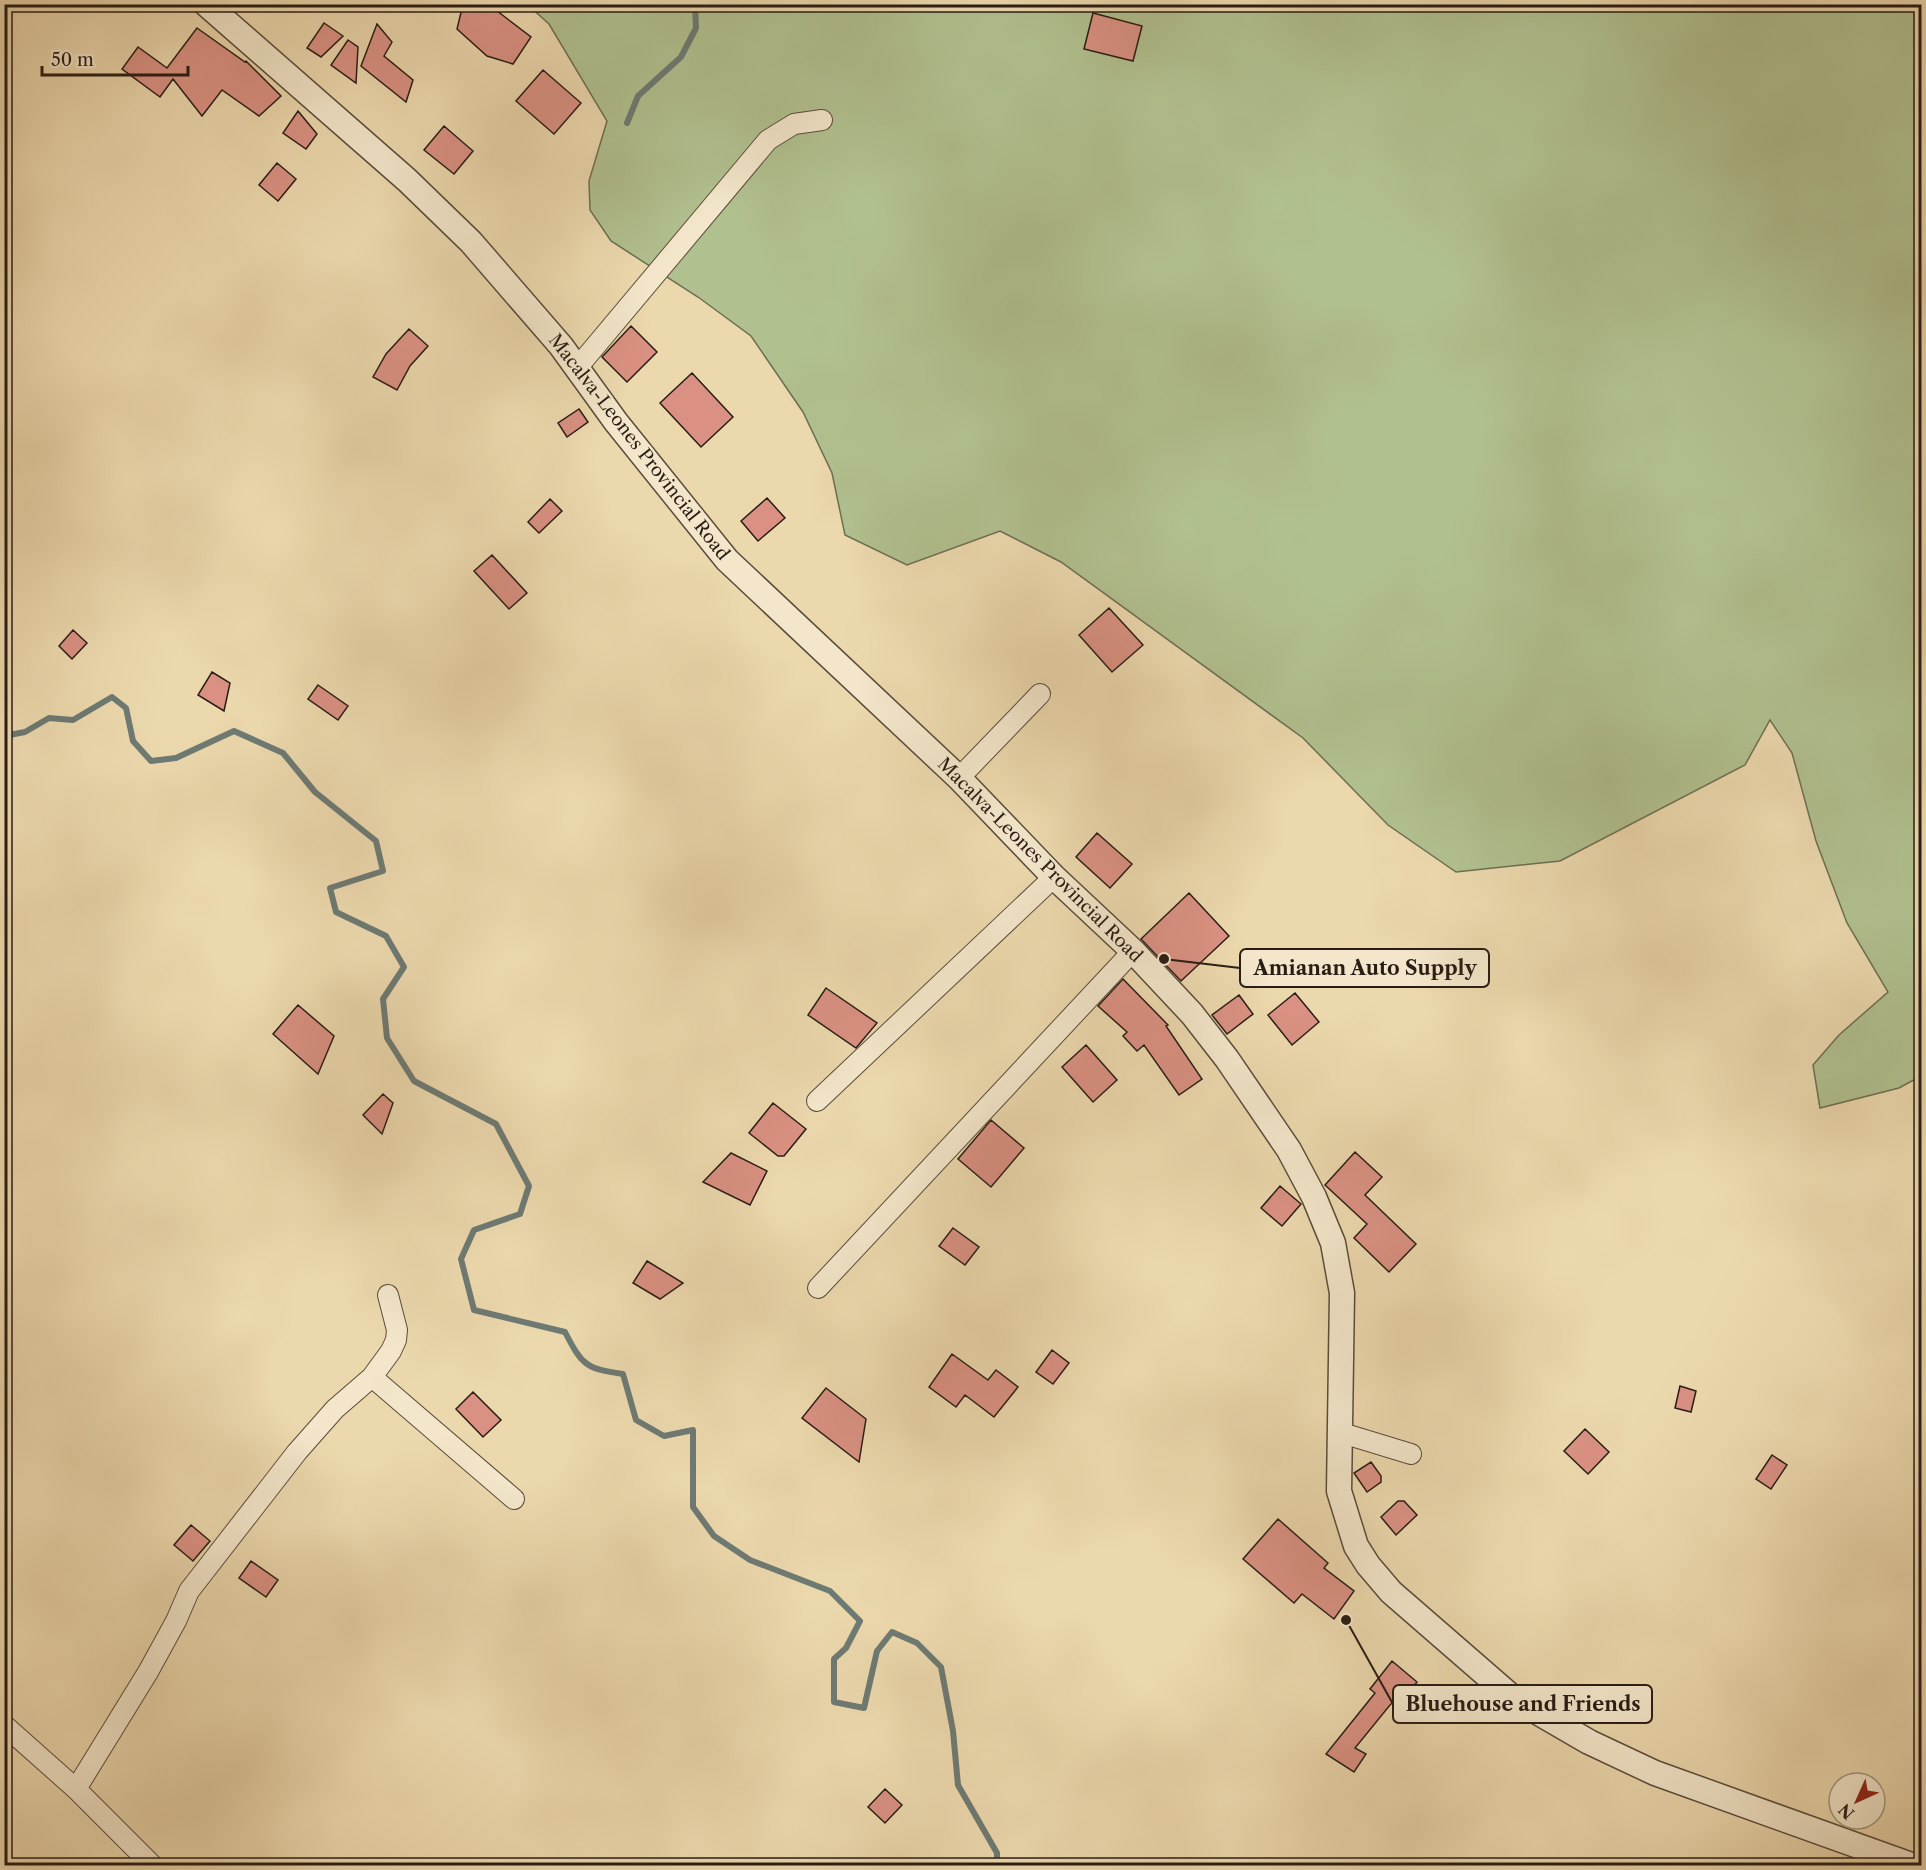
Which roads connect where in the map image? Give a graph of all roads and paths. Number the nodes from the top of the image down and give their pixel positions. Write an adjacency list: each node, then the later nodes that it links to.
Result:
1 (206, 4): 3 (street, Macalva-Leones Provincial Road)
2 (822, 120): 3 (street)
3 (577, 368): 5 (street, Macalva-Leones Provincial Road)
4 (1040, 694): 5 (street)
5 (960, 778): 6 (street, Macalva-Leones Provincial Road)
6 (1054, 877): 7 (street, Macalva-Leones Provincial Road); 8 (street)
7 (1133, 951): 9 (street); 12 (street, Macalva-Leones Provincial Road)
8 (817, 1101)
9 (818, 1288)
10 (388, 1295): 11 (street)
11 (372, 1377): 14 (street); 16 (street)
12 (1342, 1433): 13 (street); 18 (street, Macalva-Leones Provincial Road)
13 (1411, 1454)
14 (514, 1499)
15 (4, 1725): 16 (street)
16 (76, 1789): 17 (street)
17 (153, 1866)
18 (1914, 1866)

